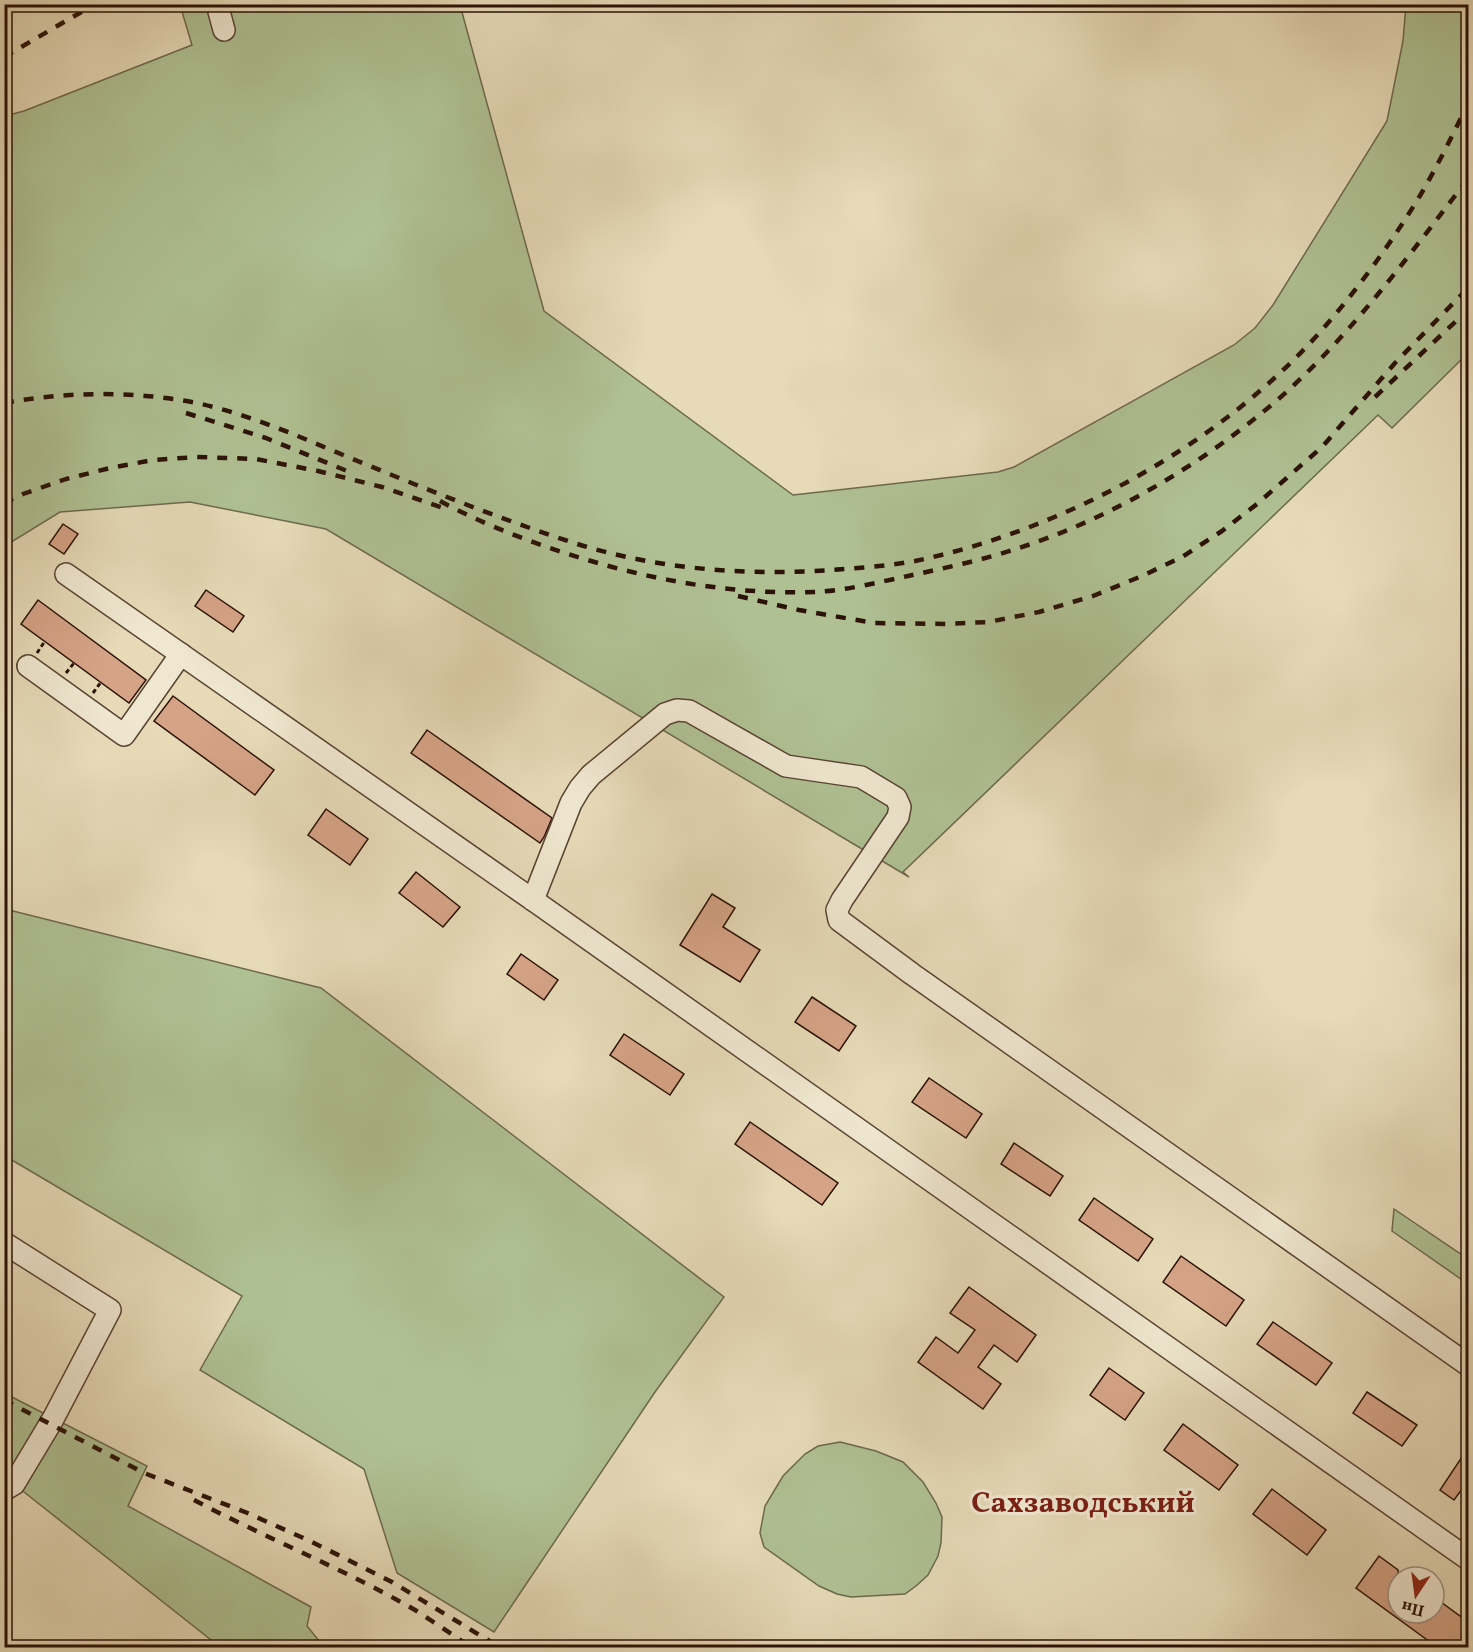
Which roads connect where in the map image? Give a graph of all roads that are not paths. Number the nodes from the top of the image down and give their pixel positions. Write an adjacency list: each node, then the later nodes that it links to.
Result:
1 (217, 4): 2 (street)
2 (224, 30)
3 (66, 574): 4 (street)
4 (181, 654): 5 (street); 6 (street)
5 (28, 666)
6 (533, 900): 8 (street); 10 (street)
7 (4, 1243): 9 (street)
8 (1468, 1365)
9 (4, 1490)
10 (1468, 1559)

